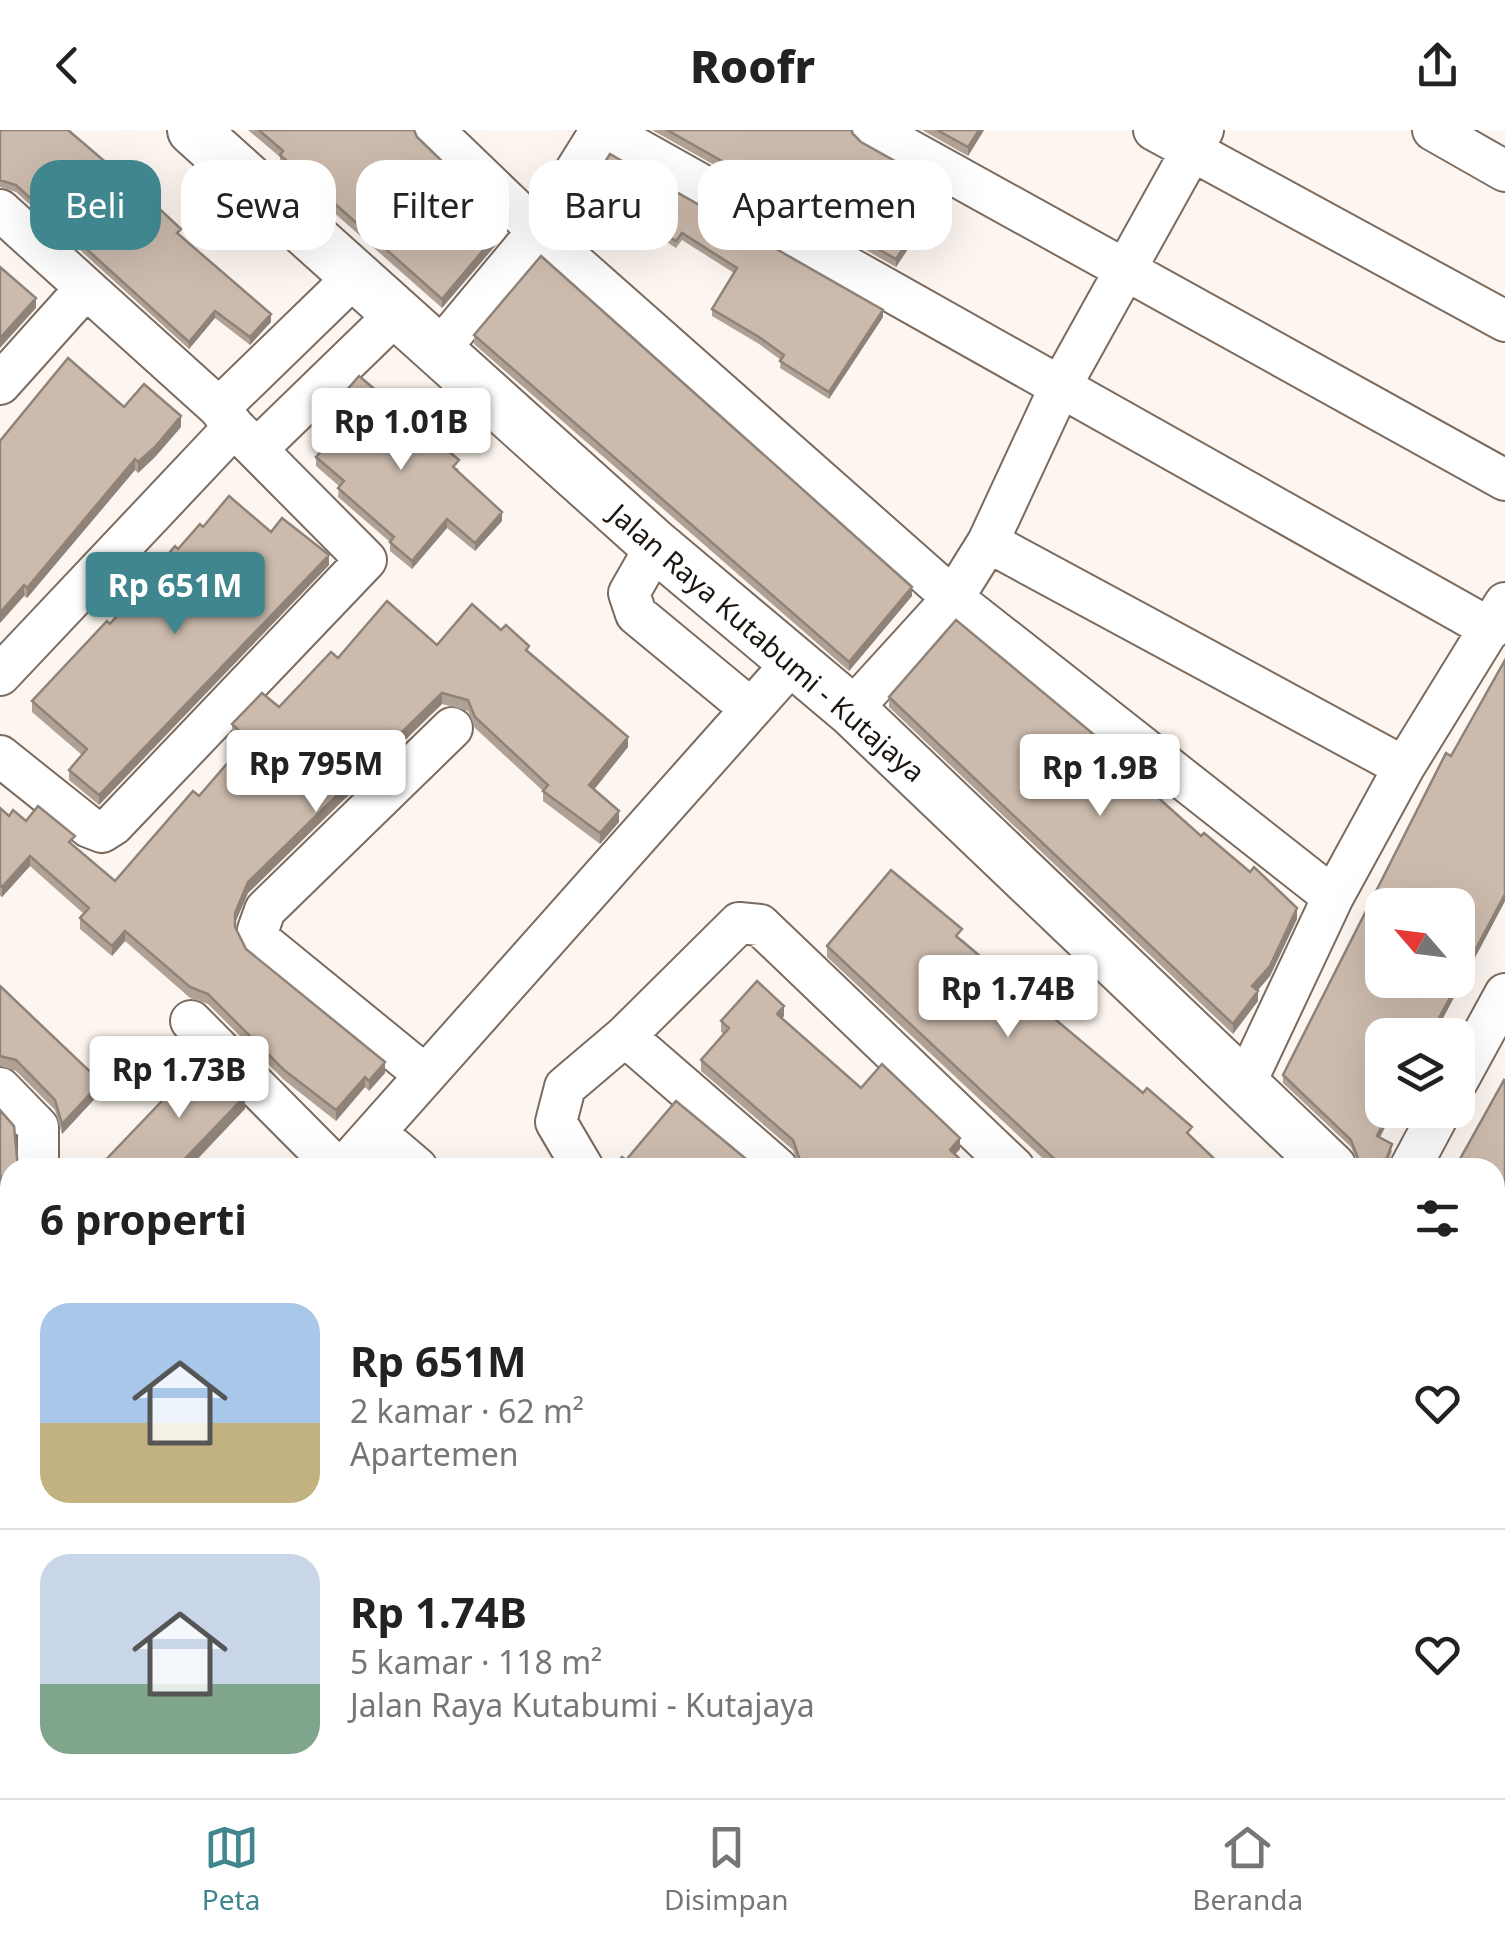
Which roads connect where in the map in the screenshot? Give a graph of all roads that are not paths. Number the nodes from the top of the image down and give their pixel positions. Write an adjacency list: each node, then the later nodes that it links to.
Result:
1 (193, 130): 15 (street, Jalan Raya Kutabumi - Kutajaya)
2 (434, 130): 11 (street)
3 (602, 130): 8 (street); 21 (street)
4 (873, 130): 14 (street)
5 (1154, 130): 7 (street)
6 (1433, 130): 9 (street)
7 (1197, 141): 14 (street); 18 (street)
8 (583, 160)
9 (1505, 171)
10 (0, 210): 16 (street)
11 (529, 221)
12 (529, 241): 19 (street)
13 (561, 250): 26 (street)
14 (1127, 268): 21 (street); 23 (street)
15 (352, 278): 17 (street, Jalan Raya Kutabumi - Kutajaya); 22 (street)
16 (86, 288): 20 (street); 22 (street)
17 (395, 316): 19 (street, Jalan Raya Kutabumi - Kutajaya); 22 (street)
18 (1505, 321)
19 (437, 352): 25 (street, Jalan Raya Kutabumi - Kutajaya)
20 (0, 384)
21 (1059, 390): 24 (street); 27 (street)
22 (237, 428): 29 (street); 33 (street)
23 (1505, 480)
24 (988, 542): 26 (street); 34 (street)
25 (656, 546): 28 (street, Jalan Raya Kutabumi - Kutajaya); 30 (street)
26 (954, 598): 31 (street); 35 (street)
27 (1498, 616): 34 (street)
28 (794, 661): 30 (street); 31 (street, Jalan Raya Kutabumi - Kutajaya)
29 (0, 675)
30 (751, 709): 40 (street)
31 (852, 710): 41 (street, Jalan Raya Kutabumi - Kutajaya)
32 (452, 728): 40 (street)
33 (0, 756)
34 (1404, 767): 35 (street)
35 (1333, 897): 41 (street)
36 (1505, 994): 39 (street)
37 (191, 1021): 46 (street)
38 (624, 1036): 49 (street); 50 (street); 51 (street)
39 (1475, 1049)
40 (424, 1075): 44 (street)
41 (1246, 1084): 52 (street, Jalan Raya Kutabumi - Kutajaya)
42 (0, 1088): 45 (street)
43 (1431, 1128): 53 (street)
44 (376, 1133): 47 (street); 48 (street)
45 (38, 1158)
46 (330, 1158)
47 (350, 1158)
48 (406, 1158)
49 (577, 1158)
50 (765, 1158)
51 (1004, 1158)
52 (1320, 1158)
53 (1415, 1158)

